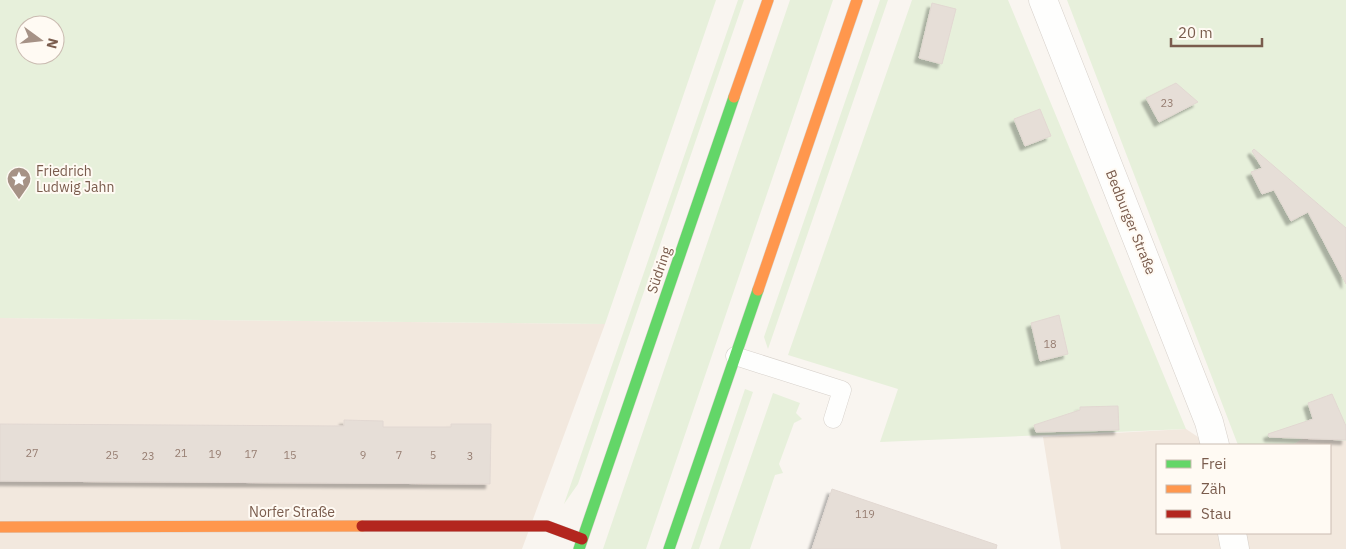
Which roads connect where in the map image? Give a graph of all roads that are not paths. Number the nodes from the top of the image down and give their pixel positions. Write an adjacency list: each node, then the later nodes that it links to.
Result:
1 (768, 0): 9 (main road, Südring)
2 (857, 0): 4 (main road)
3 (1043, 0): 6 (street, Bedburger Straße)
4 (735, 356): 5 (lane); 10 (main road)
5 (832, 419)
6 (1215, 444)
7 (0, 527): 9 (main road, Norfer Straße)
8 (1232, 534): 11 (street)
9 (581, 544)
10 (669, 549)
11 (1235, 549)

